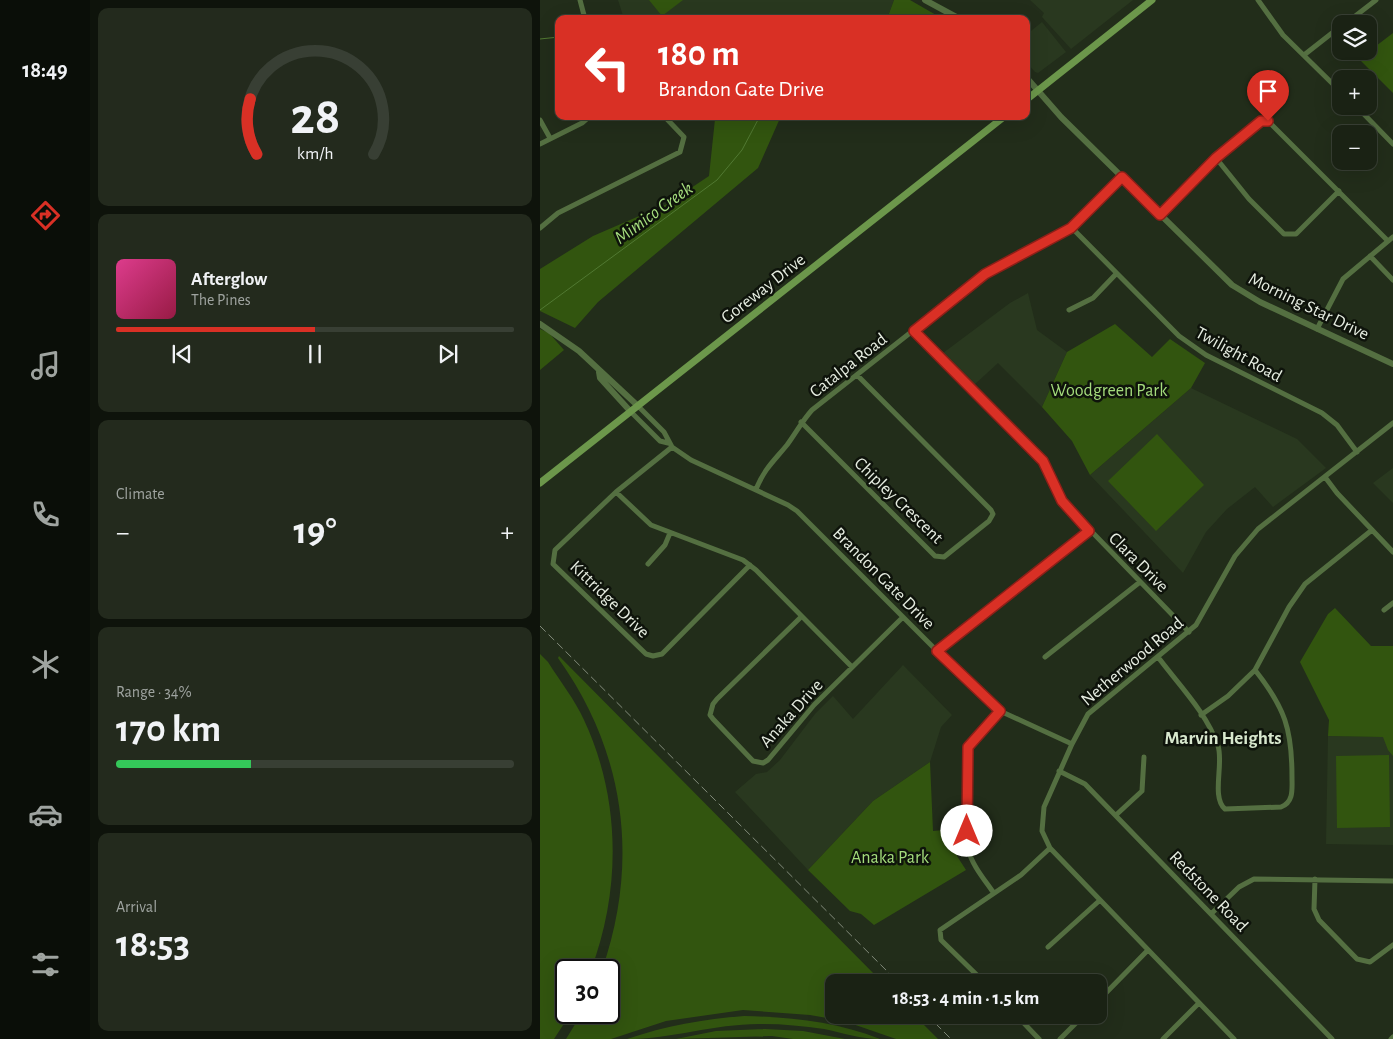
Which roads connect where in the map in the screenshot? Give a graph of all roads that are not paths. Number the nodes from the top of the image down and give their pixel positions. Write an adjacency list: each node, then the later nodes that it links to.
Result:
1 (580, 0): 6 (street)
2 (925, 0): 7 (street)
3 (1152, 0): 13 (main road)
4 (1258, 0): 10 (street)
5 (1376, 0): 8 (street)
6 (583, 15)
7 (953, 15)
8 (1357, 15)
9 (1332, 33): 10 (street)
10 (1304, 55): 12 (street)
11 (1030, 83): 13 (street, Morning Star Drive)
12 (1332, 83)
13 (1037, 91): 14 (main road); 24 (street, Morning Star Drive)
14 (1030, 97)
15 (1365, 115): 22 (street)
16 (540, 120): 20 (street)
17 (585, 120): 20 (street)
18 (668, 120): 27 (street)
19 (1000, 120): 41 (main road, Goreway Drive)
20 (550, 138): 21 (street)
21 (540, 144)
22 (1393, 144)
23 (1216, 158): 25 (street); 25 (street); 26 (street)
24 (1122, 177): 26 (street, Morning Star Drive); 28 (street, Catalpa Road)
25 (1339, 191): 30 (street)
26 (1160, 215): 36 (street, Morning Star Drive)
27 (540, 228)
28 (1071, 228): 32 (street, Twilight Road); 37 (street, Catalpa Road)
29 (1393, 237): 30 (street)
30 (1388, 241): 31 (street)
31 (1370, 256): 33 (street); 36 (street)
32 (1116, 274): 34 (street); 46 (street, Twilight Road)
33 (1393, 280)
34 (1069, 310)
35 (540, 324): 39 (street, Brandon Gate Drive)
36 (1318, 329): 38 (street, Morning Star Drive)
37 (914, 331): 40 (street, Catalpa Road); 52 (street, Clara Drive)
38 (1393, 364)
39 (599, 372): 41 (street, Brandon Gate Drive); 42 (street, Brandon Gate Drive)
40 (857, 375): 43 (street, Catalpa Road); 43 (street, Chipley Crescent)
41 (638, 406): 42 (main road, Goreway Drive); 45 (street, Brandon Gate Drive)
42 (631, 412): 45 (street, Brandon Gate Drive); 48 (main road, Goreway Drive)
43 (801, 422): 49 (street, Catalpa Road)
44 (1393, 423): 46 (street, Netherwood Road)
45 (670, 445): 49 (street, Brandon Gate Drive); 50 (street, Kittridge Drive)
46 (1357, 452): 47 (street, Netherwood Road)
47 (1325, 477): 51 (street); 62 (street, Netherwood Road)
48 (540, 483)
49 (756, 489): 61 (street, Brandon Gate Drive)
50 (616, 492): 53 (street); 56 (street, Kittridge Drive)
51 (1372, 530): 54 (street); 67 (street)
52 (1089, 531): 57 (street, Clara Drive); 63 (street)
53 (670, 532): 55 (street); 56 (street)
54 (1393, 552)
55 (648, 564)
56 (750, 566): 60 (street)
57 (1140, 582): 62 (street, Clara Drive); 64 (street)
58 (1393, 603): 59 (street)
59 (1384, 610)
60 (801, 617): 66 (street); 66 (street, Anaka Drive)
61 (902, 618): 63 (street, Brandon Gate Drive); 66 (street, Anaka Drive)
62 (1189, 632): 65 (street, Netherwood Road)
63 (937, 651): 68 (street, Brandon Gate Drive)
64 (1045, 657)
65 (1158, 657): 69 (street); 70 (street, Netherwood Road)
66 (852, 667)
67 (1255, 670): 69 (street); 69 (street)
68 (1000, 711): 70 (street, Brandon Gate Drive); 77 (street)
69 (1201, 715)
70 (1072, 744): 72 (street, Netherwood Road)
71 (1144, 757): 73 (street)
72 (1059, 771): 73 (street, Redstone Road); 74 (street, Netherwood Road)
73 (1116, 815): 79 (street, Redstone Road)
74 (1050, 848): 77 (street); 78 (street, Netherwood Road)
75 (1315, 879): 76 (street); 79 (street); 80 (street)
76 (1393, 881)
77 (993, 892): 83 (street)
78 (1098, 901): 81 (street); 82 (street, Netherwood Road)
79 (1211, 914): 92 (street, Redstone Road)
80 (1393, 945)
81 (1048, 946)
82 (1148, 950): 84 (street); 85 (street, Netherwood Road)
83 (976, 974)
84 (1107, 992)
85 (1199, 1003): 90 (street); 91 (street, Netherwood Road)
86 (1025, 1024): 88 (street)
87 (1075, 1024): 89 (street)
88 (1039, 1039)
89 (1060, 1039)
90 (1163, 1039)
91 (1234, 1039)
92 (1332, 1039)

